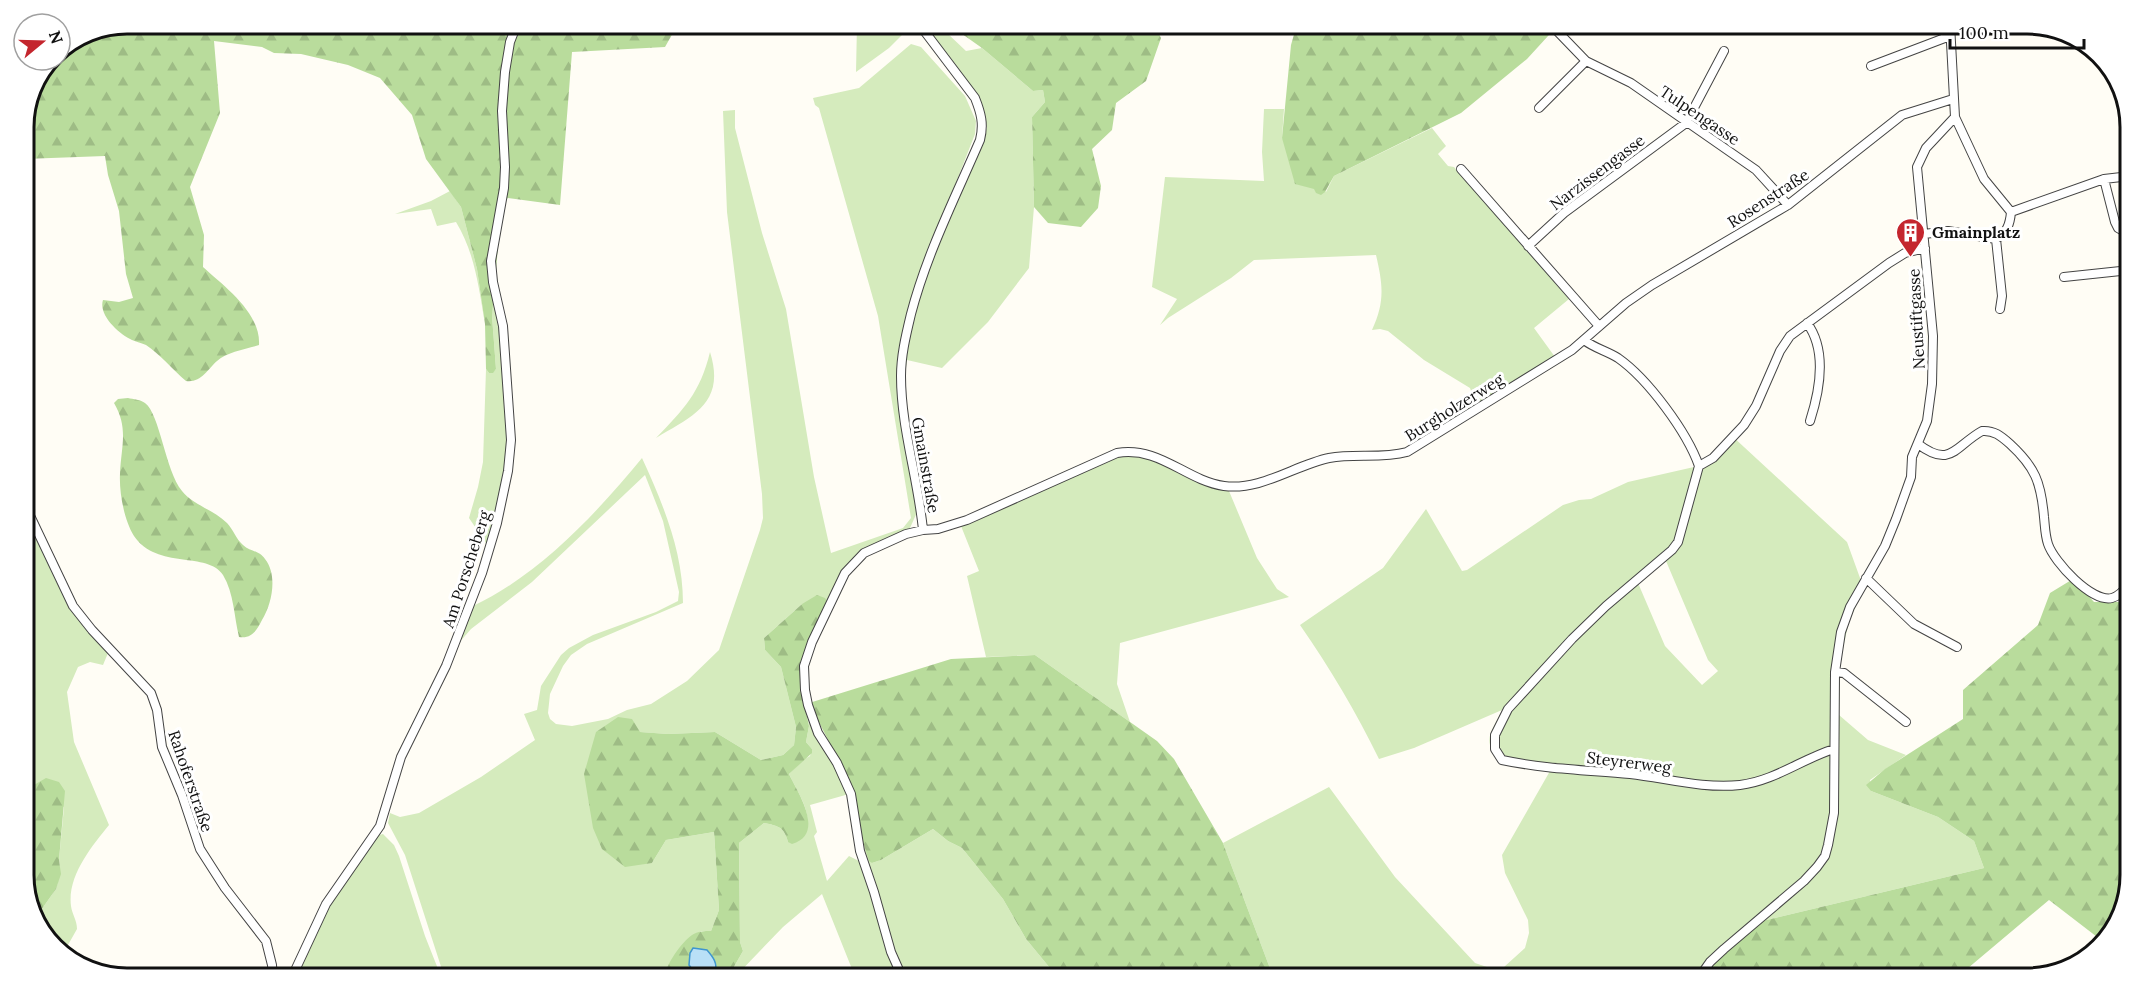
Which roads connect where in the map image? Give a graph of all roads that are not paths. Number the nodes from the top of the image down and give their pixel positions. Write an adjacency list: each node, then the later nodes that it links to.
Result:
1 (513, 34): 41 (street, Am Porscheberg)
2 (927, 34): 33 (street, Gmainstraße)
3 (1560, 34): 6 (street, Tulpengasse)
4 (1950, 36): 7 (street); 8 (street)
5 (1724, 51): 11 (street)
6 (1586, 61): 9 (street); 11 (street, Tulpengasse)
7 (1871, 66)
8 (1953, 99): 10 (street); 15 (street, Rosenstraße)
9 (1539, 108)
10 (1955, 117): 16 (street); 18 (street, Neustiftgasse)
11 (1686, 123): 15 (street, Tulpengasse); 20 (street, Narzissengasse)
12 (1461, 169): 20 (street)
13 (2119, 177): 14 (street)
14 (2104, 179): 16 (street); 17 (street)
15 (1788, 205): 24 (street, Rosenstraße)
16 (2011, 212): 19 (street)
17 (2119, 229)
18 (1924, 234): 19 (street); 21 (street, Neustiftgasse)
19 (1996, 238): 25 (street)
20 (1528, 246): 27 (street)
21 (1925, 248): 26 (street); 30 (street, Neustiftgasse)
22 (2119, 271): 23 (street)
23 (2064, 277)
24 (1626, 303): 27 (street, Burgholzerweg)
25 (2000, 309)
26 (1807, 323): 29 (street); 31 (street)
27 (1599, 326): 28 (street, Burgholzerweg)
28 (1584, 340): 31 (street); 33 (street, Burgholzerweg)
29 (1809, 421)
30 (1918, 444): 34 (street, Neustiftgasse); 35 (street)
31 (1699, 466): 39 (street, Steyrerweg)
32 (35, 526): 40 (street, Rahoferstraße)
33 (922, 530): 42 (street, Gmainstraße)
34 (1866, 578): 36 (street); 37 (street, Neustiftgasse)
35 (2120, 594)
36 (1957, 647)
37 (1835, 672): 38 (street); 39 (street, Neustiftgasse)
38 (1906, 722)
39 (1834, 749): 43 (street)
40 (272, 968)
41 (296, 968)
42 (898, 968)
43 (1706, 968)

